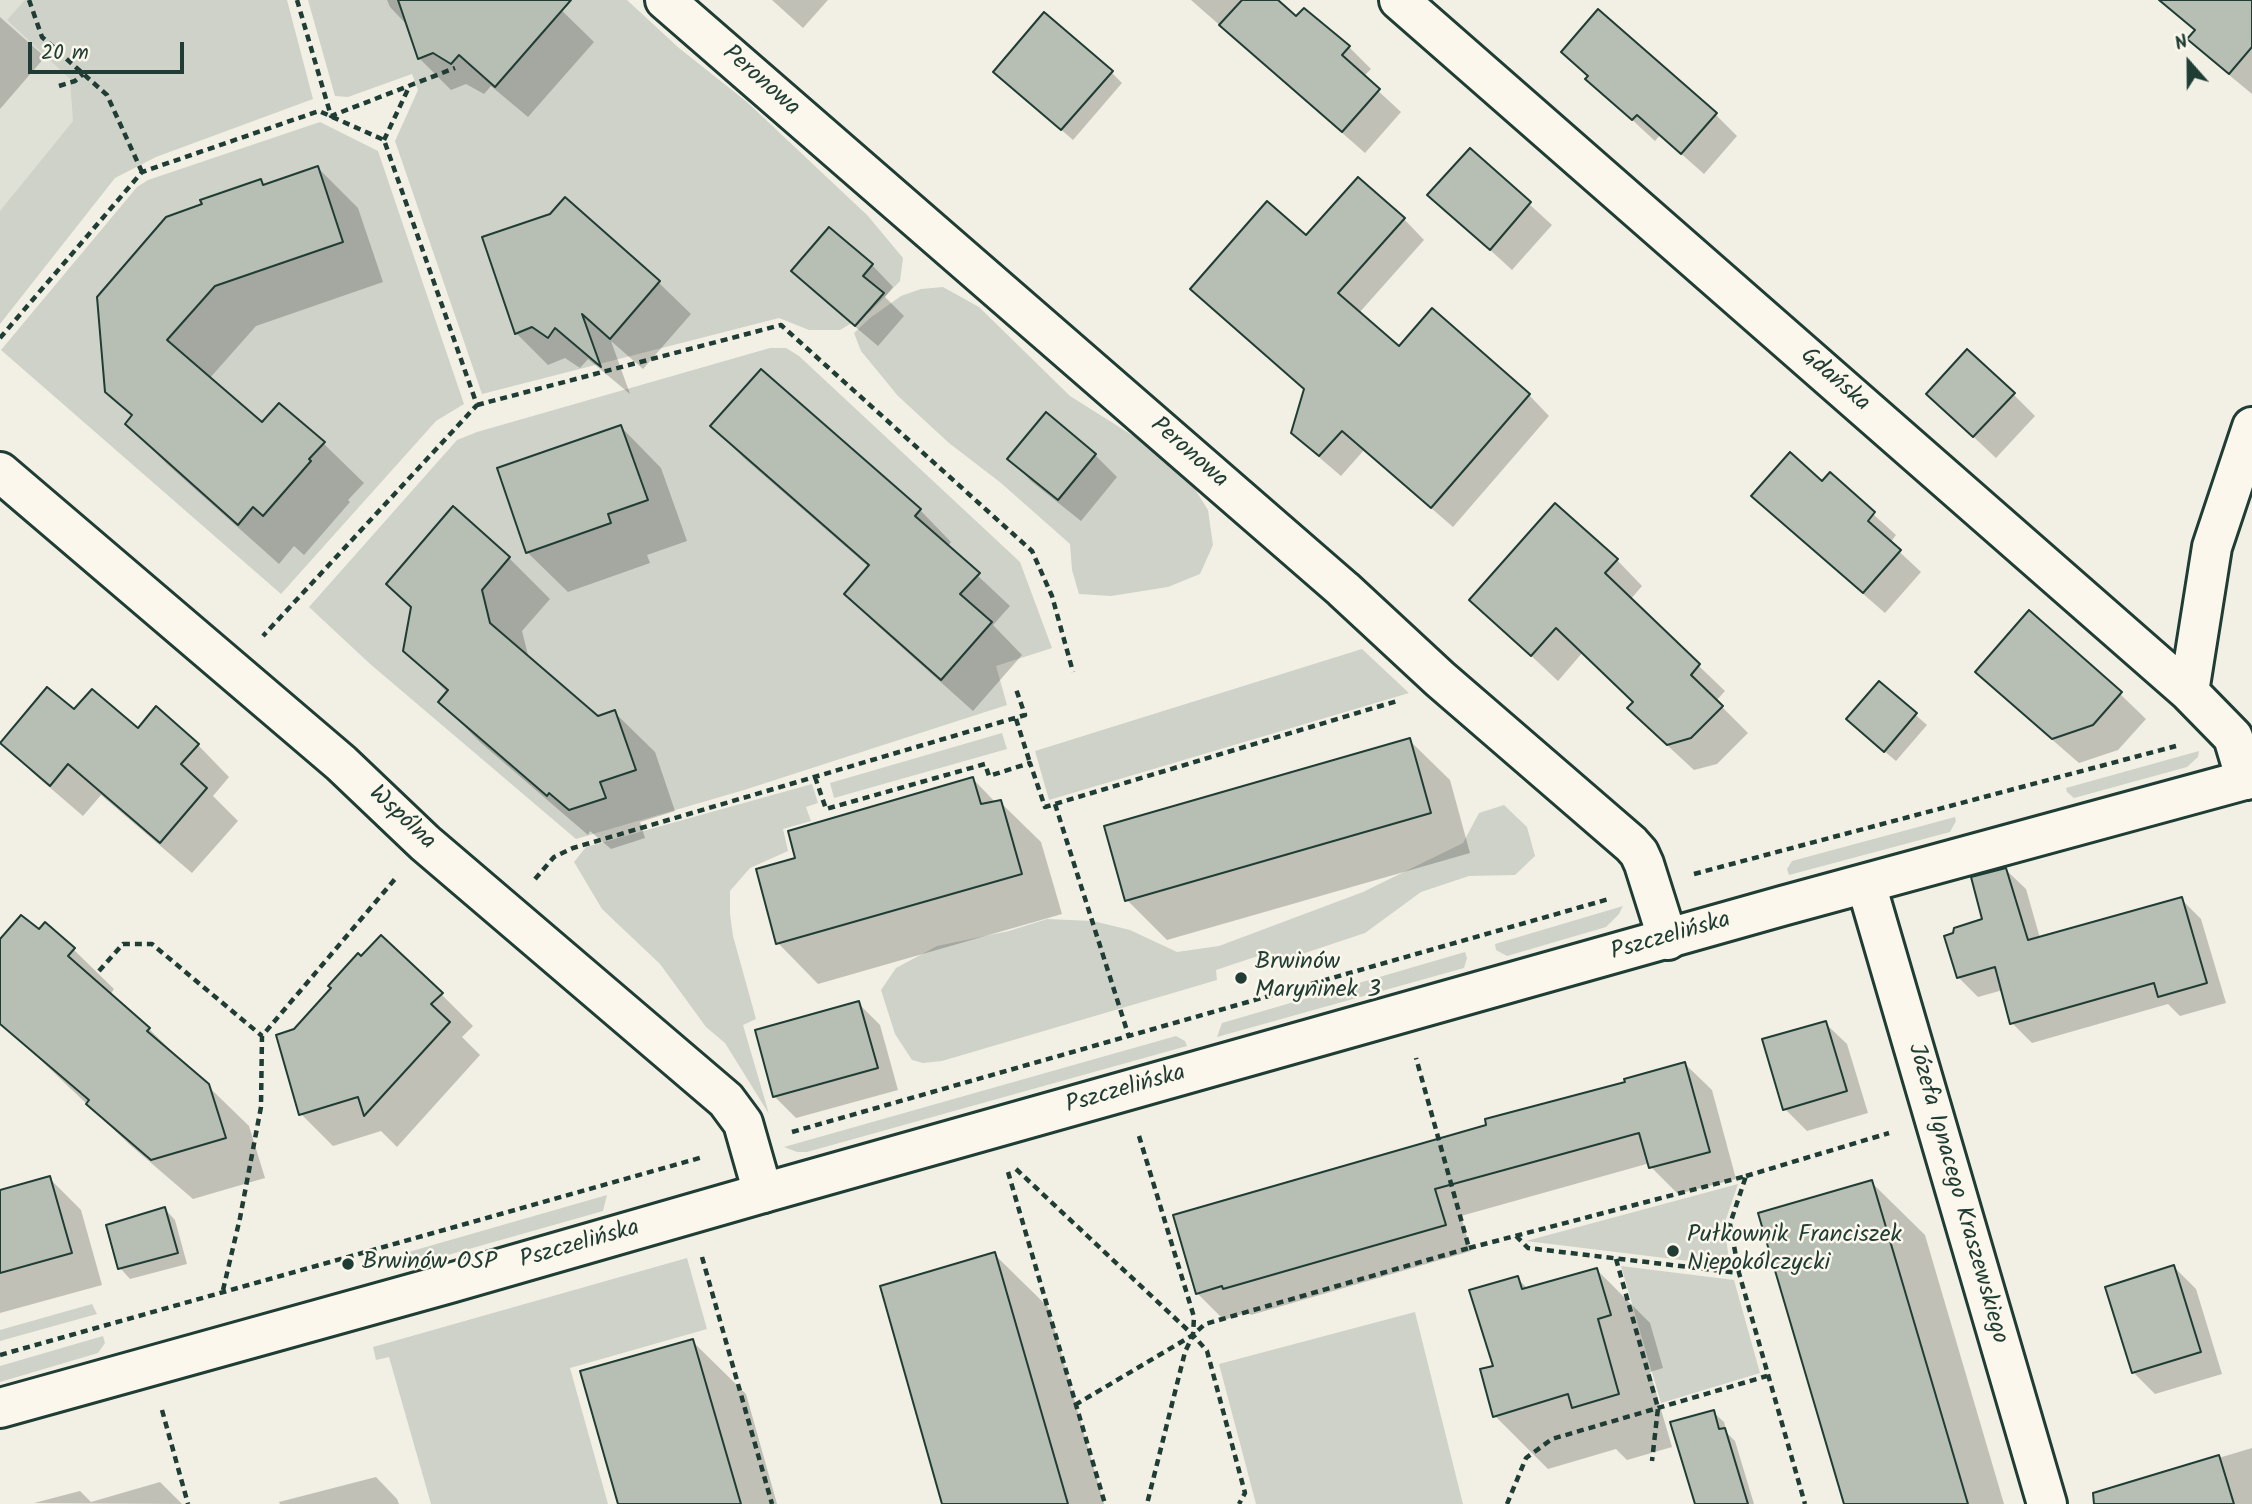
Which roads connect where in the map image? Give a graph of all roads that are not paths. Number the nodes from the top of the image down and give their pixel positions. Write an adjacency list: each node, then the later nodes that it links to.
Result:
1 (664, 0): 8 (street, Peronowa)
2 (1399, 0): 5 (street, Gdańska)
3 (2252, 427): 5 (street)
4 (0, 472): 9 (street, Wspólna)
5 (2189, 692): 6 (street, Gdańska)
6 (2249, 779): 7 (street, Pszczelińska)
7 (1866, 884): 8 (street, Pszczelińska); 11 (street, Józefa Ignacego Kraszewskiego)
8 (1668, 940): 9 (street, Pszczelińska)
9 (763, 1193): 10 (street, Pszczelińska)
10 (0, 1408)
11 (2047, 1504)

